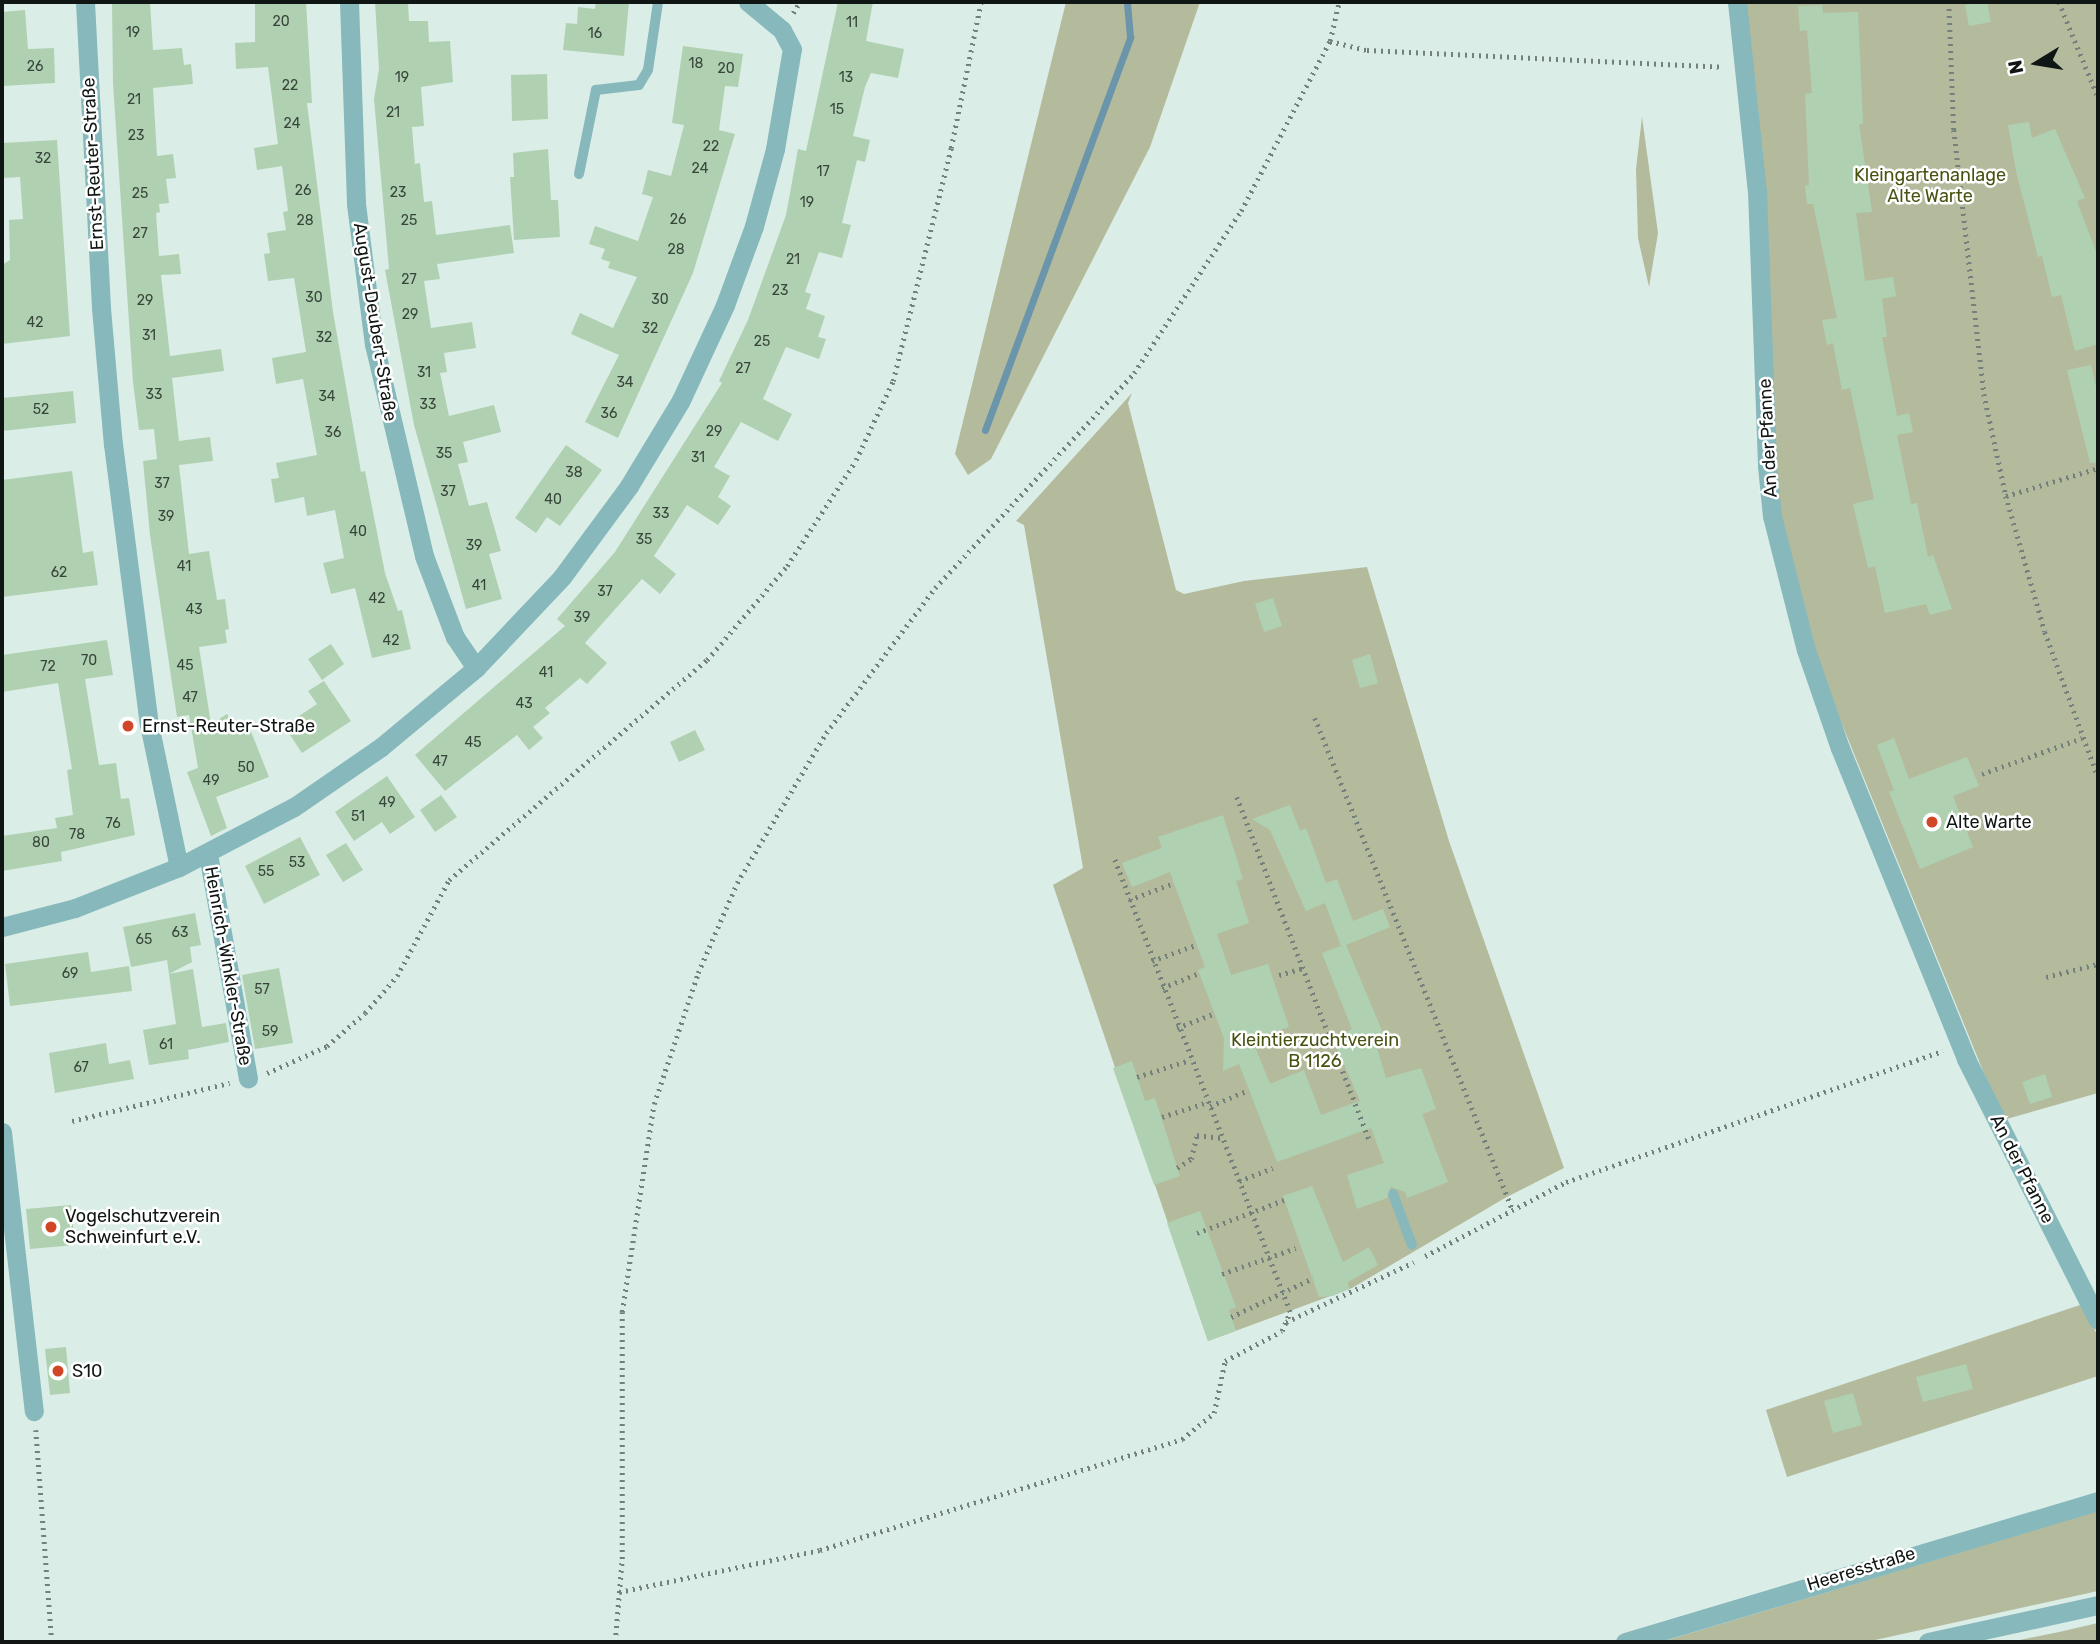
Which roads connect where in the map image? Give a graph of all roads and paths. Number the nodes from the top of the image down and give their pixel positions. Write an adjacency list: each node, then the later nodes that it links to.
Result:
1 (85, 2): 24 (street, Ernst-Reuter-Straße)
2 (349, 2): 16 (street, August-Deubert-Straße)
3 (658, 2): 13 (lane)
4 (748, 2): 16 (street, Heinrich-Winkler-Straße)
5 (981, 2): 41 (path)
6 (1339, 2): 10 (path)
7 (1737, 2): 11 (street, An der Pfanne)
8 (1950, 2): 15 (path)
9 (2059, 2): 12 (path)
10 (1330, 41): 11 (path); 68 (path)
11 (1745, 68): 38 (street, An der Pfanne)
12 (2098, 97)
13 (579, 174)
14 (2098, 468): 15 (path)
15 (2006, 496): 18 (path)
16 (476, 668): 22 (street, Heinrich-Winkler-Straße)
17 (1315, 718): 54 (path)
18 (2082, 738): 19 (path); 20 (path)
19 (1982, 774)
20 (2098, 776)
21 (1237, 797): 31 (path)
22 (208, 854): 24 (street, Heinrich-Winkler-Straße); 41 (street, Heinrich-Winkler-Straße)
23 (1113, 856): 26 (path)
24 (179, 867): 27 (street, Heinrich-Winkler-Straße)
25 (1174, 883): 26 (path)
26 (1129, 900): 29 (path)
27 (2, 928)
28 (1196, 945): 29 (path)
29 (1152, 961): 35 (path)
30 (2098, 964): 34 (path)
31 (1303, 968): 33 (path); 48 (path)
32 (1199, 973): 35 (path)
33 (1279, 975)
34 (2046, 976)
35 (1162, 988): 37 (path)
36 (1215, 1013): 37 (path)
37 (1177, 1028): 39 (path)
38 (1960, 1043): 54 (path); 64 (street, An der Pfanne)
39 (1190, 1060): 40 (path); 43 (path)
40 (1137, 1077)
41 (248, 1078): 45 (path)
42 (1250, 1090): 43 (path)
43 (1209, 1104): 44 (path); 47 (path)
44 (1162, 1117)
45 (72, 1121)
46 (2, 1132): 66 (street)
47 (1222, 1138): 49 (path); 51 (path)
48 (1369, 1139)
49 (1177, 1168)
50 (1273, 1168): 51 (path)
51 (1239, 1181): 55 (path)
52 (1392, 1195): 57 (lane)
53 (1284, 1200): 55 (path)
54 (1512, 1208): 65 (path)
55 (1252, 1213): 56 (path); 59 (path)
56 (1197, 1234)
57 (1412, 1245)
58 (1296, 1248): 59 (path)
59 (1270, 1257): 60 (path); 62 (path)
60 (1222, 1274)
61 (1312, 1278): 62 (path)
62 (1283, 1292): 63 (path); 65 (path)
63 (1231, 1317)
64 (2098, 1320)
65 (1285, 1323): 68 (path)
66 (34, 1412): 70 (path)
67 (2098, 1501): 72 (street, Heeresstraße)
68 (619, 1592): 71 (path)
69 (2098, 1605): 73 (street)
70 (52, 1642)
71 (615, 1642)
72 (1625, 1642)
73 (1928, 1642)

